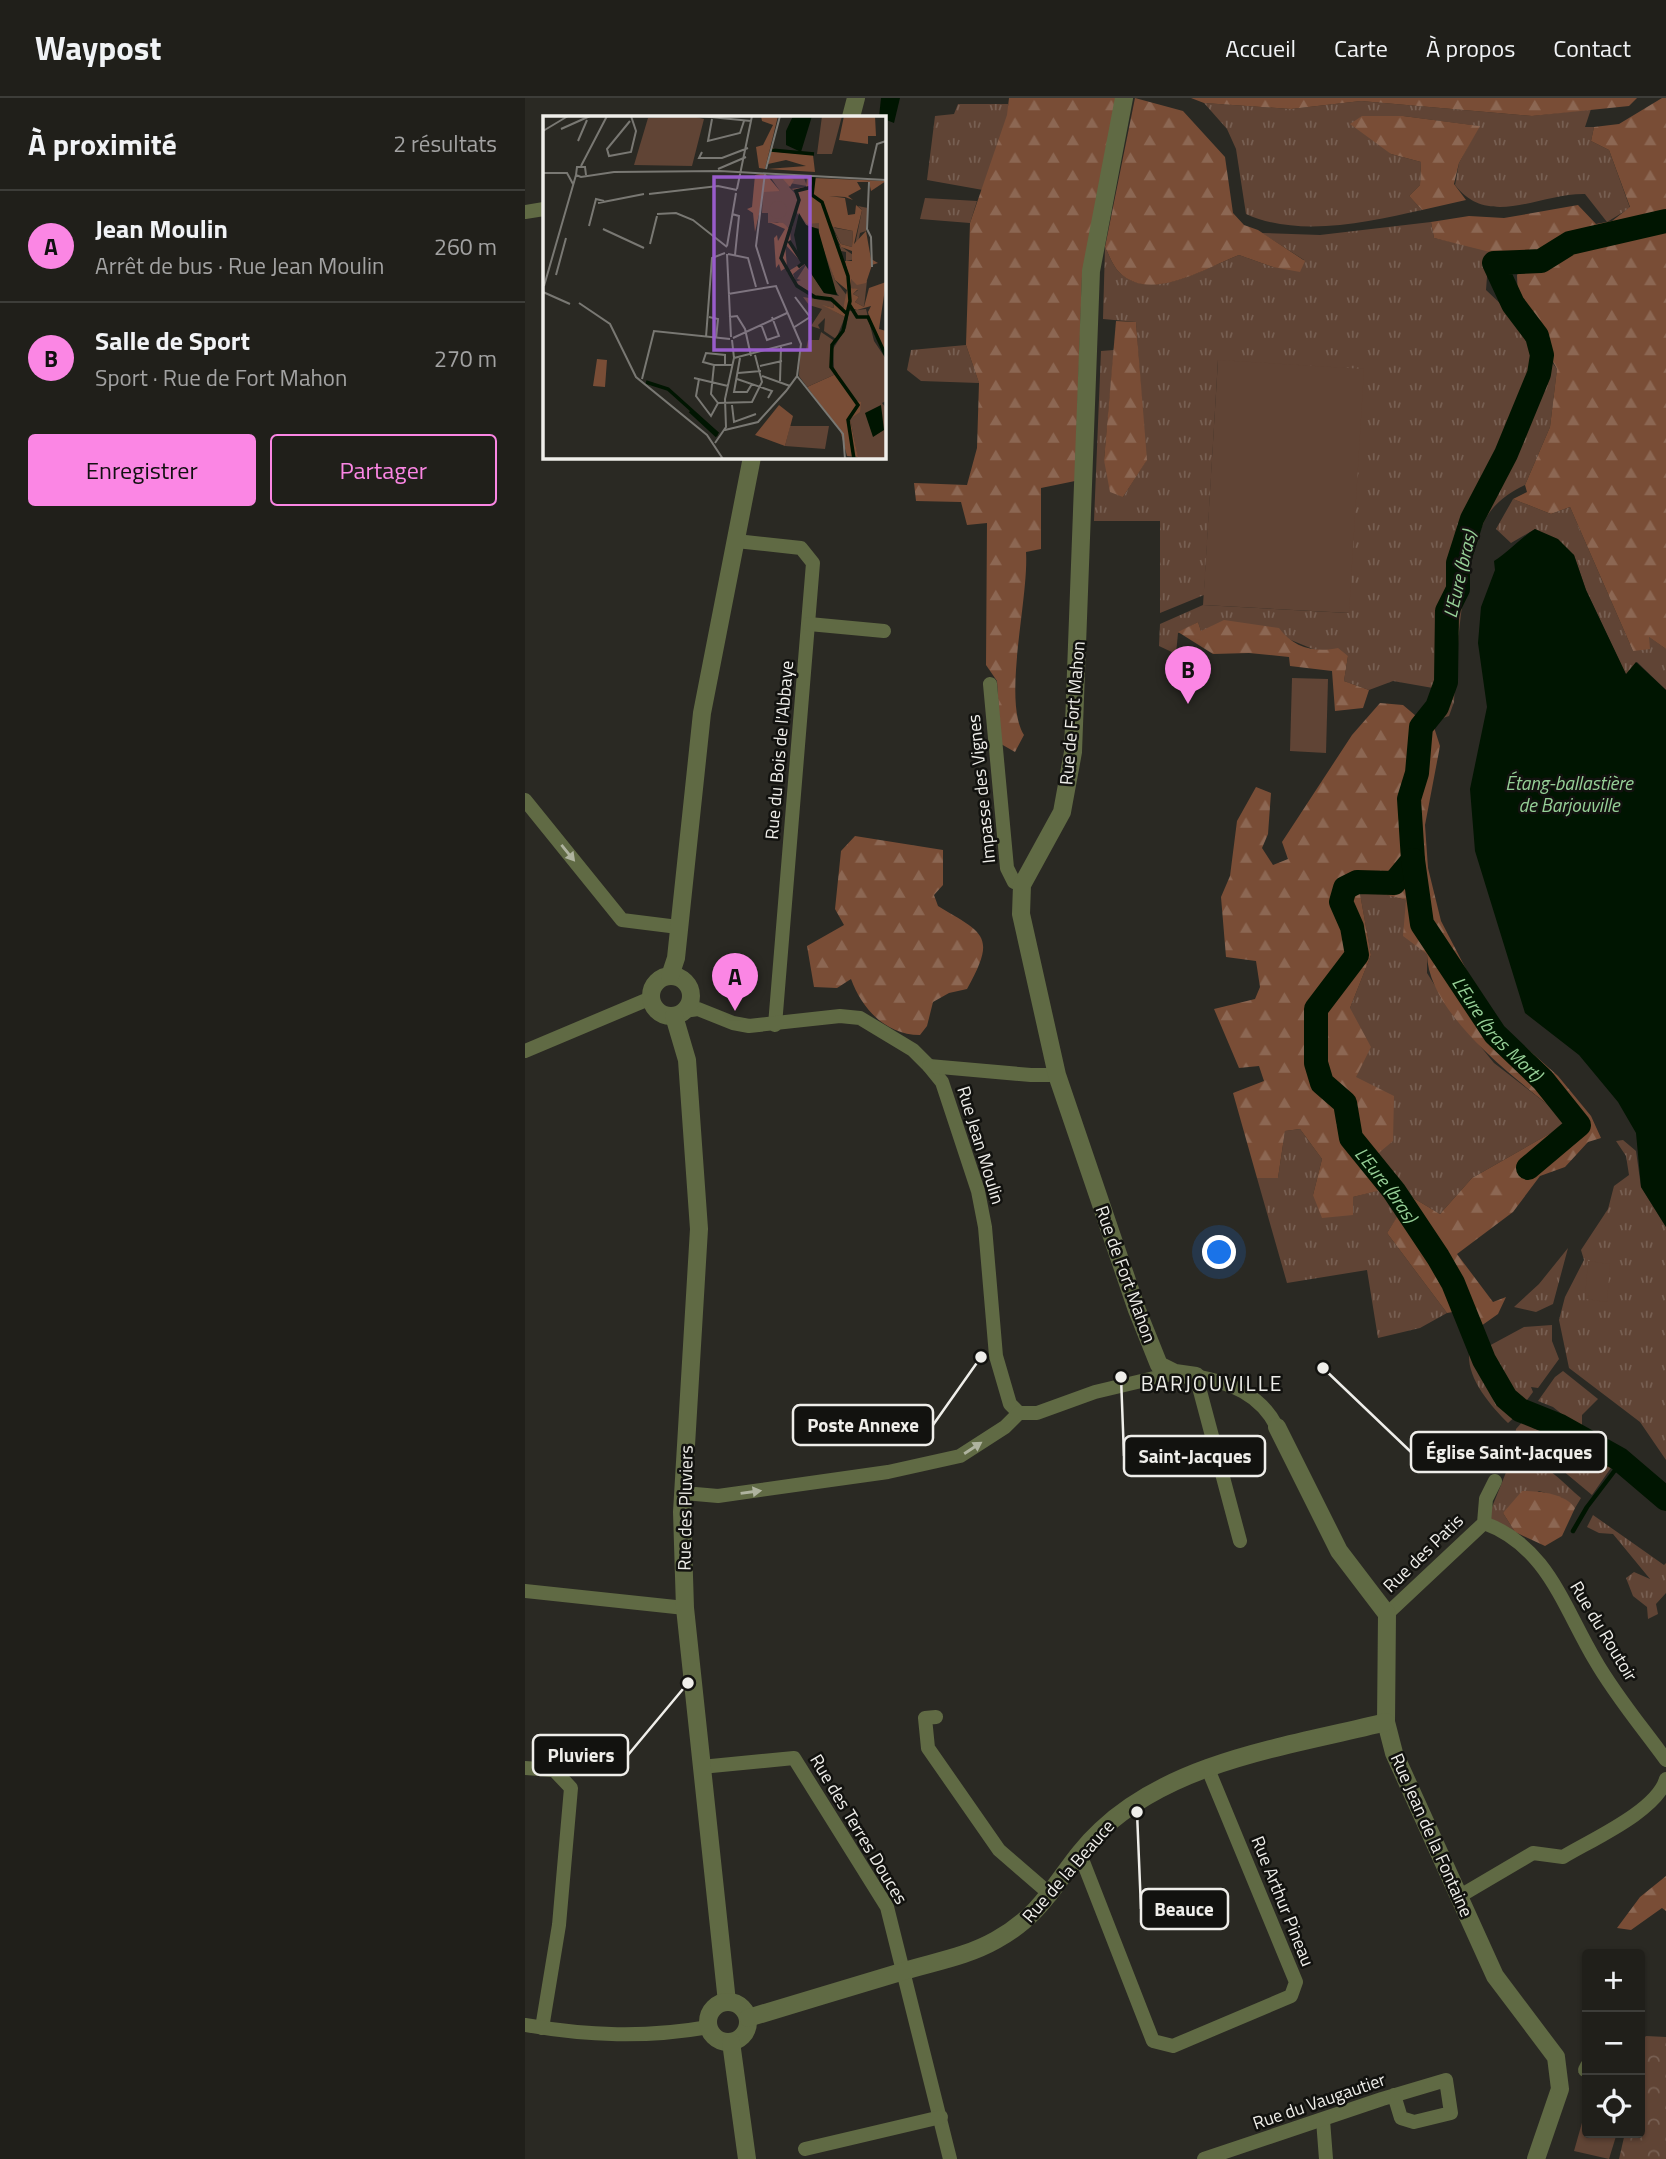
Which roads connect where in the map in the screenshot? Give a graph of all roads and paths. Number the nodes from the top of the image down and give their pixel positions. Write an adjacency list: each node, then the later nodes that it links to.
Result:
1 (856, 98): 3 (street)
2 (1124, 98): 12 (street, Rue de Fort Mahon)
3 (851, 116)
4 (543, 209): 5 (street)
5 (525, 212)
6 (752, 458): 7 (street)
7 (736, 541): 8 (street, Rue du Bois de l'Abbaye); 13 (street)
8 (809, 624): 9 (street); 17 (street, Rue du Bois de l'Abbaye)
9 (884, 631)
10 (990, 684): 12 (street, Impasse des Vignes)
11 (525, 800): 13 (street, one-way to 13)
12 (1022, 885): 20 (street, Rue de Fort Mahon)
13 (678, 927): 14 (street)
14 (670, 976): 15 (street); 16 (street)
15 (651, 998): 16 (street); 18 (street)
16 (679, 1014): 17 (street, Rue Jean Moulin); 26 (street, Rue des Pluviers)
17 (775, 1025): 19 (street, Rue Jean Moulin)
18 (525, 1051)
19 (929, 1066): 20 (street); 23 (street, Rue Jean Moulin)
20 (1058, 1074): 21 (street, Rue de Fort Mahon)
21 (1175, 1373): 22 (street); 23 (street)
22 (1196, 1376): 24 (street); 28 (street)
23 (1019, 1413): 26 (street, one-way to 23)
24 (1277, 1427): 31 (street)
25 (1495, 1481): 27 (street, Rue des Patis)
26 (684, 1493): 30 (street, Rue des Pluviers)
27 (1483, 1523): 31 (street, Rue des Patis); 34 (street, Rue du Routoir)
28 (1240, 1541)
29 (525, 1591): 30 (street)
30 (685, 1608): 35 (street, Rue des Pluviers)
31 (1387, 1614): 33 (street, Rue Jean de la Fontaine)
32 (936, 1717): 40 (street)
33 (1386, 1722): 37 (street, Rue de la Beauce); 41 (street, Rue Jean de la Fontaine)
34 (1666, 1760)
35 (701, 1767): 42 (street, Rue des Terres Douces); 43 (street, Rue des Pluviers)
36 (525, 1768): 47 (street)
37 (1208, 1769): 39 (street, Rue de la Beauce); 39 (street, Rue Arthur Pineau)
38 (1666, 1779): 41 (street)
39 (1080, 1854): 40 (street, Rue de la Beauce)
40 (1051, 1895): 42 (street, Rue de la Beauce)
41 (1460, 1896): 57 (street, Rue Jean de la Fontaine)
42 (904, 1971): 44 (street, Rue de la Beauce); 50 (street)
43 (727, 2001): 44 (street); 46 (street)
44 (748, 2018): 48 (street)
45 (525, 2025): 47 (street)
46 (709, 2027): 47 (street); 48 (street)
47 (542, 2028)
48 (731, 2042): 53 (street)
49 (1394, 2095): 49 (street, Rue du Vaugautier); 51 (street, Rue du Vaugautier)
50 (941, 2117): 52 (street); 54 (street)
51 (1323, 2120): 55 (street, Rue du Vaugautier); 56 (street)
52 (805, 2149)
53 (747, 2159)
54 (950, 2159)
55 (1204, 2159)
56 (1326, 2159)
57 (1536, 2159)

